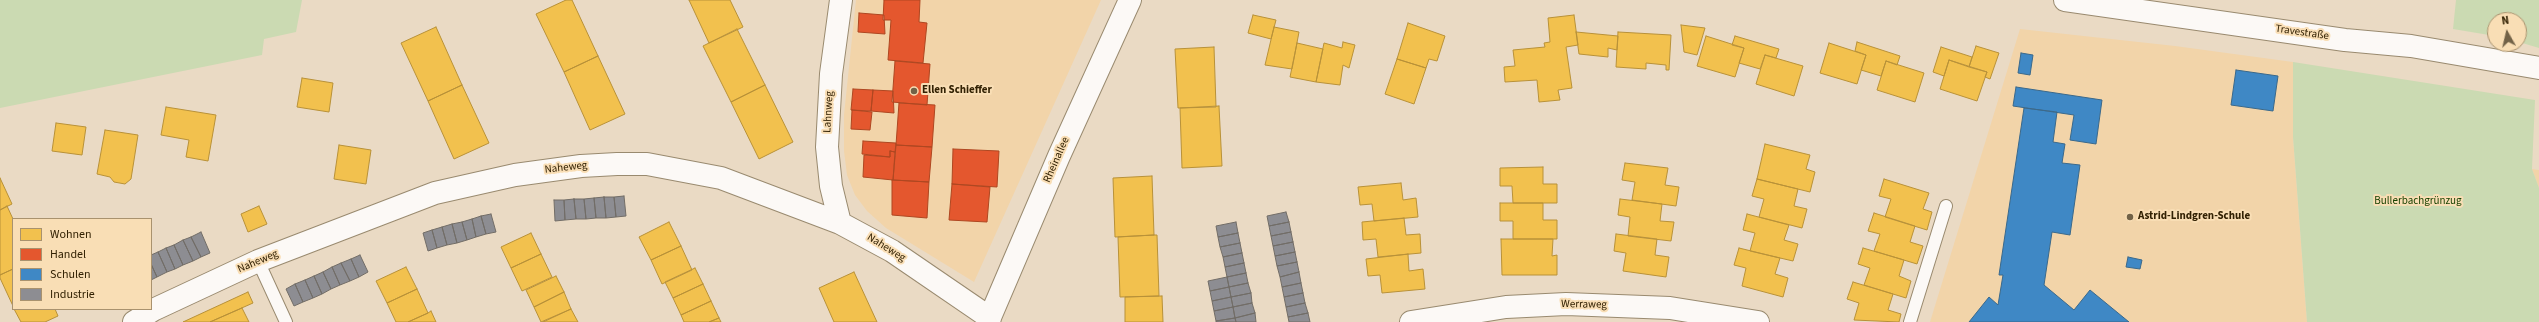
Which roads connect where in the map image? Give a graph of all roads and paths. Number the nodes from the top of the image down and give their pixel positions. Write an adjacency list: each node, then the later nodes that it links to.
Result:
1 (841, 0): 6 (street, Lahnweg)
2 (1130, 0): 8 (street, Rheinallee)
3 (2065, 0): 4 (street, Travestraße)
4 (2539, 68)
5 (1946, 206): 13 (lane)
6 (840, 223): 7 (street, Naheweg); 8 (street, Naheweg)
7 (258, 261): 9 (street, Naheweg); 10 (lane)
8 (989, 320)
9 (134, 322)
10 (286, 322)
11 (1411, 322): 12 (street, Werraweg)
12 (1758, 322)
13 (1910, 322)

